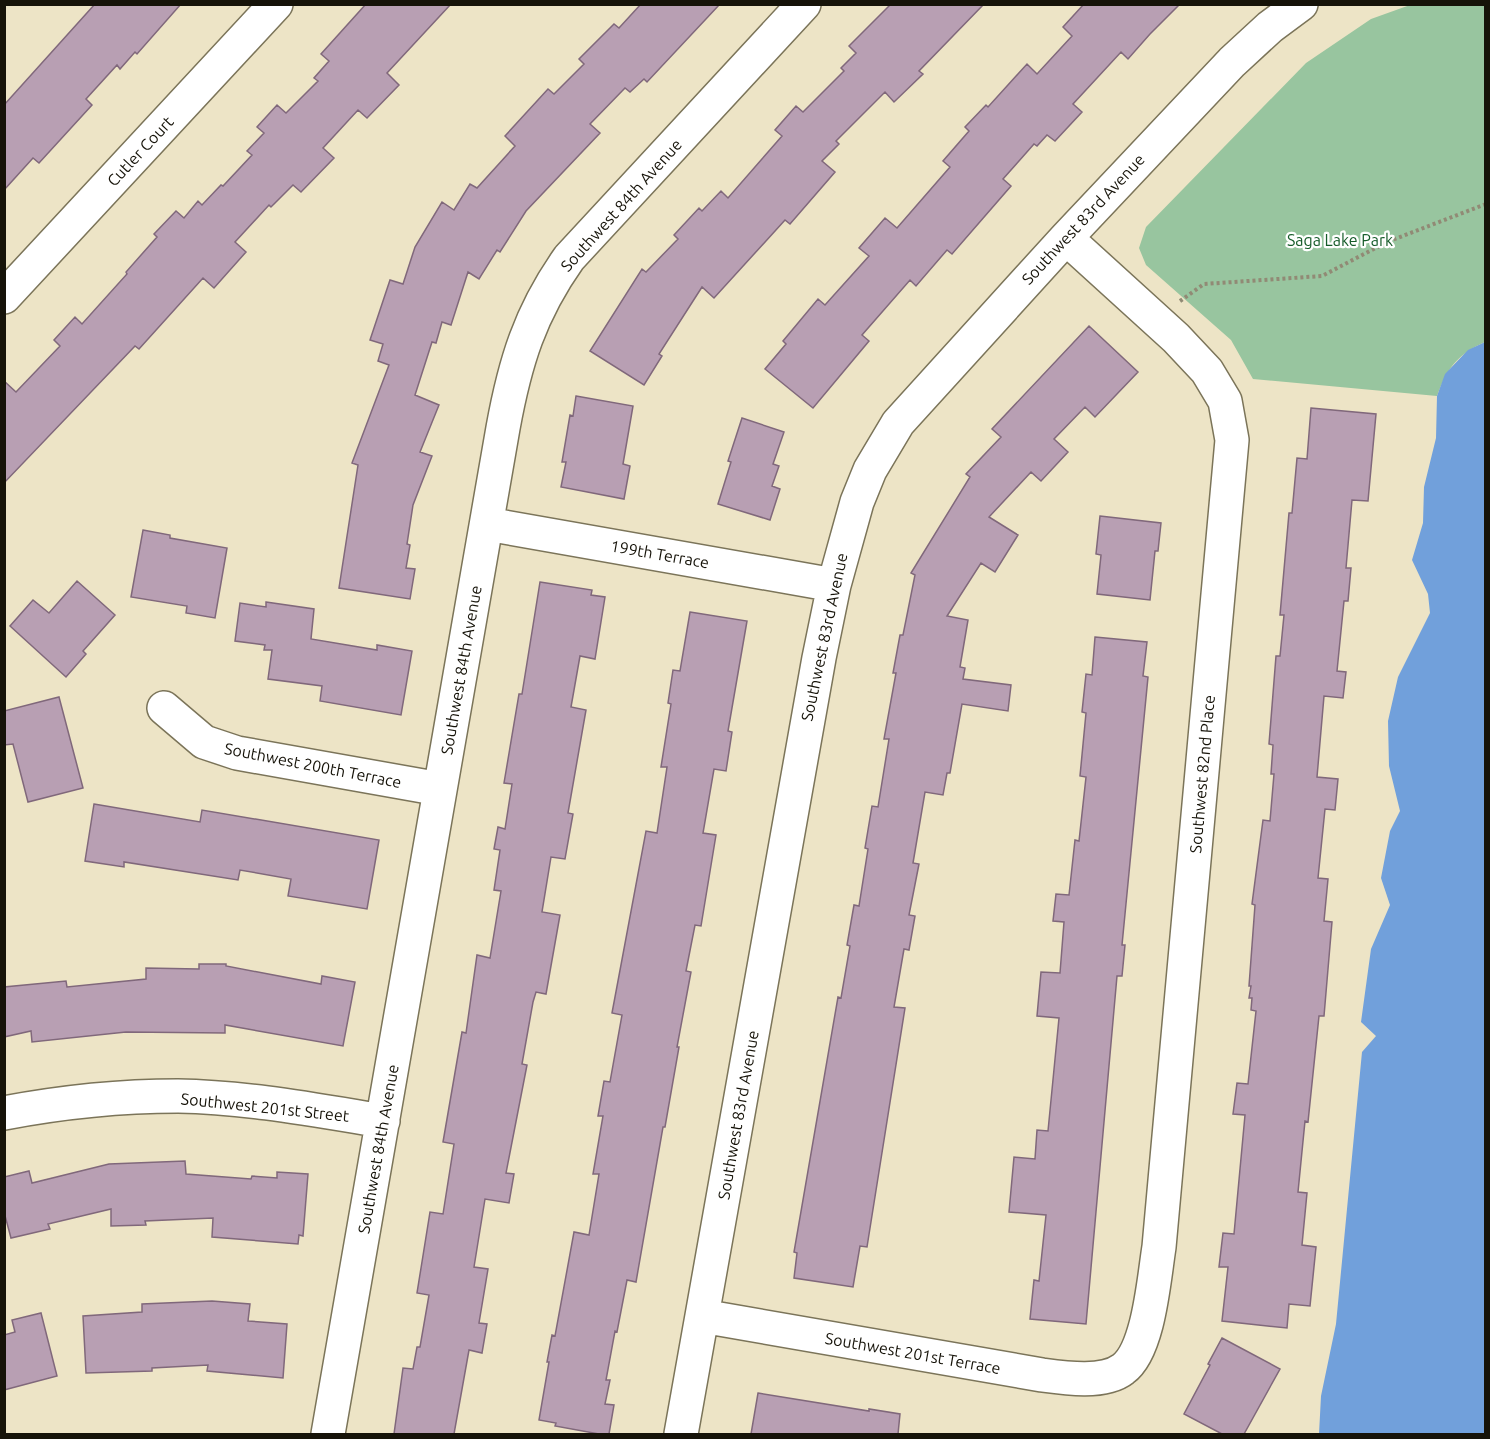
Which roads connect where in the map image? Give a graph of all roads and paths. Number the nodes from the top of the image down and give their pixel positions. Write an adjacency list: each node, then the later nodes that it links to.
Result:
1 (276, 4): 6 (street, Cutler Court)
2 (804, 4): 8 (street, Southwest 84th Avenue)
3 (1301, 4): 5 (street, Southwest 83rd Avenue)
4 (1485, 204): 7 (path)
5 (1066, 238): 7 (street, Southwest 82nd Place); 9 (street, Southwest 83rd Avenue)
6 (4, 297)
7 (1154, 319): 15 (street, Southwest 82nd Place)
8 (487, 524): 9 (street, 199th Terrace); 11 (street, Southwest 84th Avenue)
9 (834, 585): 14 (street, Southwest 83rd Avenue)
10 (164, 708): 11 (street, Southwest 200th Terrace)
11 (440, 789): 13 (street, Southwest 84th Avenue)
12 (4, 1113): 13 (street, Southwest 201st Street)
13 (382, 1122): 16 (street, Southwest 84th Avenue)
14 (702, 1316): 15 (street, Southwest 201st Terrace); 17 (street, Southwest 83rd Avenue)
15 (1124, 1369)
16 (328, 1434)
17 (681, 1434)

